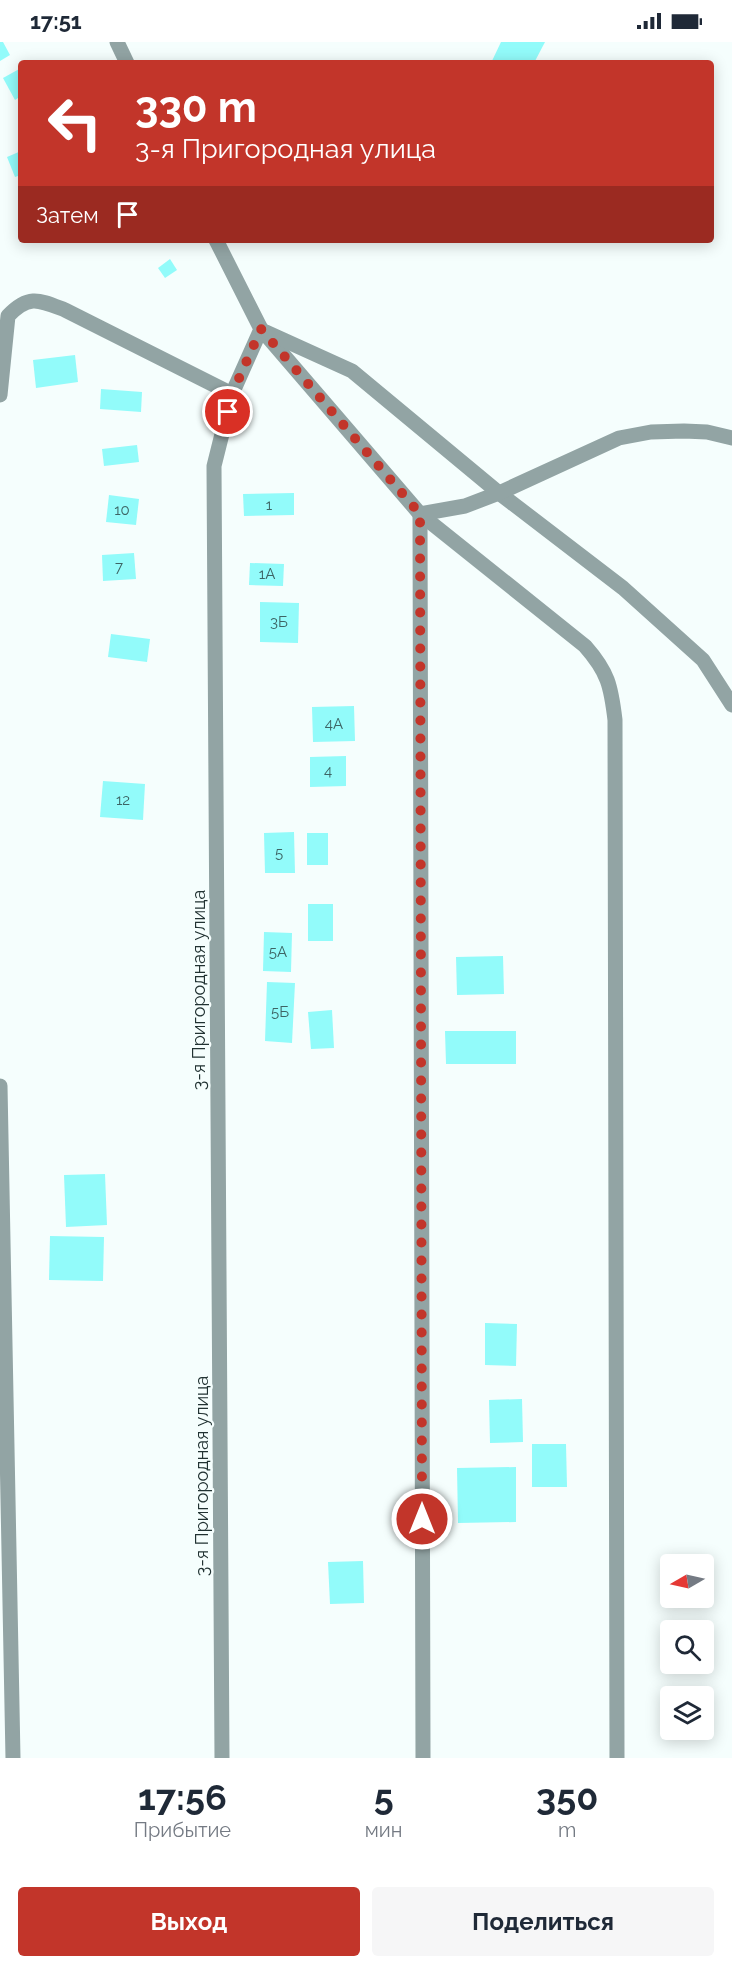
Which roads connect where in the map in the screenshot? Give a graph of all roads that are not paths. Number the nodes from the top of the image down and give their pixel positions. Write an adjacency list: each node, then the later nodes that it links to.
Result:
1 (117, 42): 2 (street)
2 (126, 60)
3 (218, 243): 4 (street)
4 (261, 329): 5 (street, 3-я Пригородная улица); 8 (street); 9 (street)
5 (232, 394): 6 (street); 13 (street, 3-я Пригородная улица)
6 (0, 395)
7 (732, 438): 8 (street)
8 (499, 493): 9 (street); 10 (street)
9 (420, 514): 14 (street); 15 (street)
10 (732, 705)
11 (0, 1086): 12 (street)
12 (14, 1758)
13 (222, 1758)
14 (423, 1758)
15 (617, 1758)

